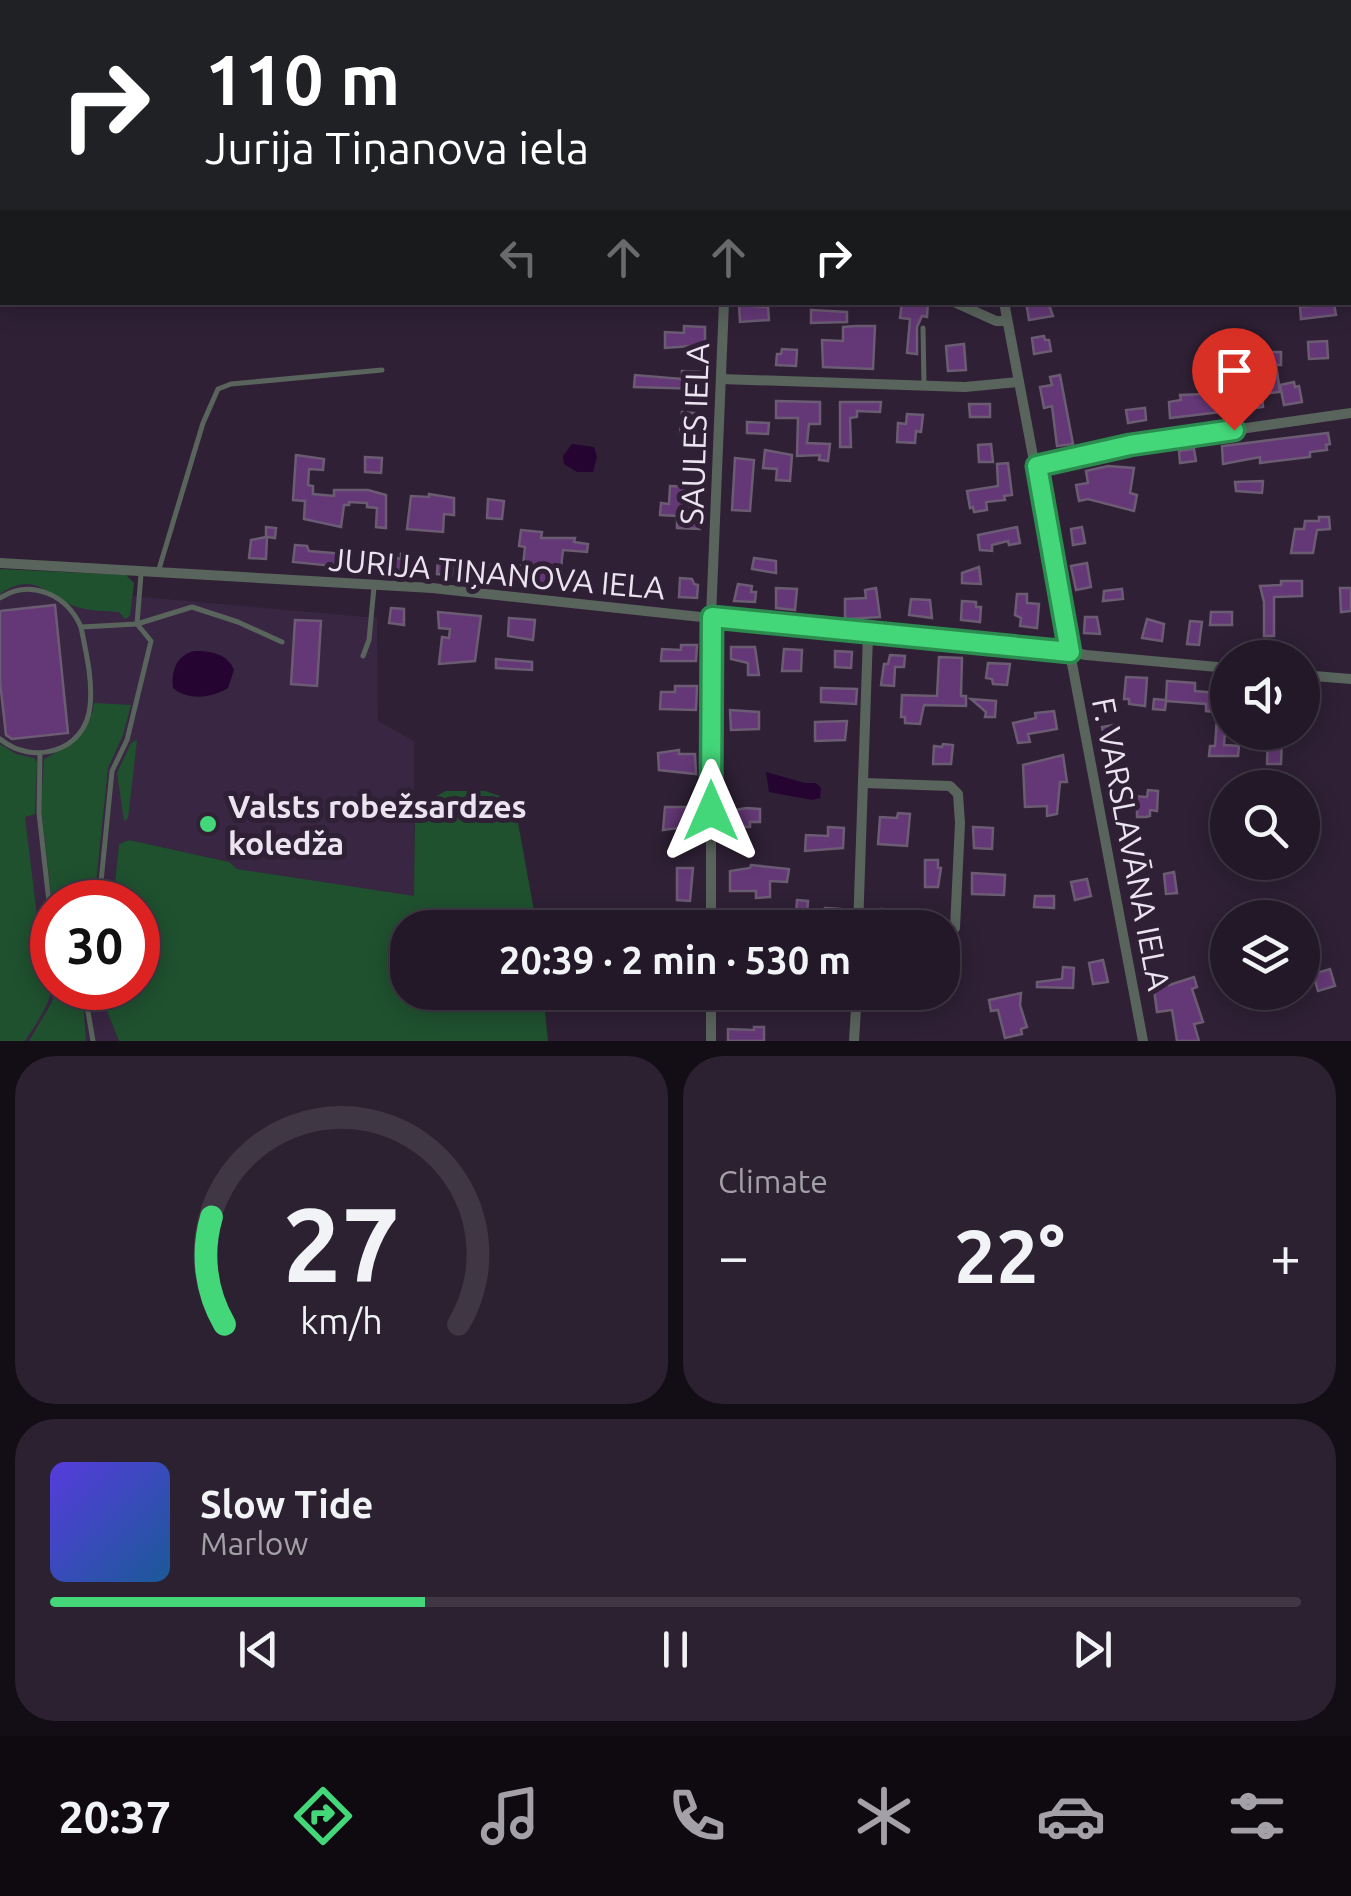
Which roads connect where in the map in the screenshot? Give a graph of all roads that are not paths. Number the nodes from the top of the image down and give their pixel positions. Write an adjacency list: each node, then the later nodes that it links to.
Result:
1 (724, 305): 7 (street, SAULES IELA)
2 (961, 305): 4 (street)
3 (1005, 305): 4 (street, F. VARSLAVĀNA IELA)
4 (1008, 321): 8 (street, F. VARSLAVĀNA IELA)
5 (923, 328): 9 (lane)
6 (382, 370): 14 (lane)
7 (721, 380): 9 (street); 17 (street, SAULES IELA)
8 (1019, 382): 9 (street); 11 (street, F. VARSLAVĀNA IELA)
9 (924, 386)
10 (1351, 413): 11 (street)
11 (1037, 466): 22 (street, F. VARSLAVĀNA IELA)
12 (0, 563): 13 (street, JURIJA TIŅANOVA IELA)
13 (142, 571): 14 (street, JURIJA TIŅANOVA IELA); 18 (lane)
14 (158, 572): 15 (street, JURIJA TIŅANOVA IELA)
15 (374, 587): 17 (street, JURIJA TIŅANOVA IELA); 23 (lane)
16 (0, 598): 19 (lane)
17 (712, 617): 20 (street, JURIJA TIŅANOVA IELA); 32 (street, SAULES IELA)
18 (137, 624): 19 (lane); 21 (lane); 31 (lane)
19 (81, 627): 28 (lane)
20 (868, 635): 22 (street, JURIJA TIŅANOVA IELA); 29 (street)
21 (282, 642)
22 (1070, 652): 24 (street, JURIJA TIŅANOVA IELA); 41 (street, F. VARSLAVĀNA IELA)
23 (363, 656)
24 (1210, 666)
25 (1320, 676): 26 (street)
26 (1351, 679)
27 (0, 739): 28 (lane)
28 (40, 754): 30 (lane)
29 (866, 783): 33 (street); 34 (street)
30 (47, 880)
31 (101, 880)
32 (711, 910)
33 (859, 910)
34 (956, 910)
35 (89, 1010): 38 (lane)
36 (711, 1010): 39 (street)
37 (856, 1010): 40 (street)
38 (94, 1041)
39 (711, 1041)
40 (854, 1041)
41 (1143, 1041)

